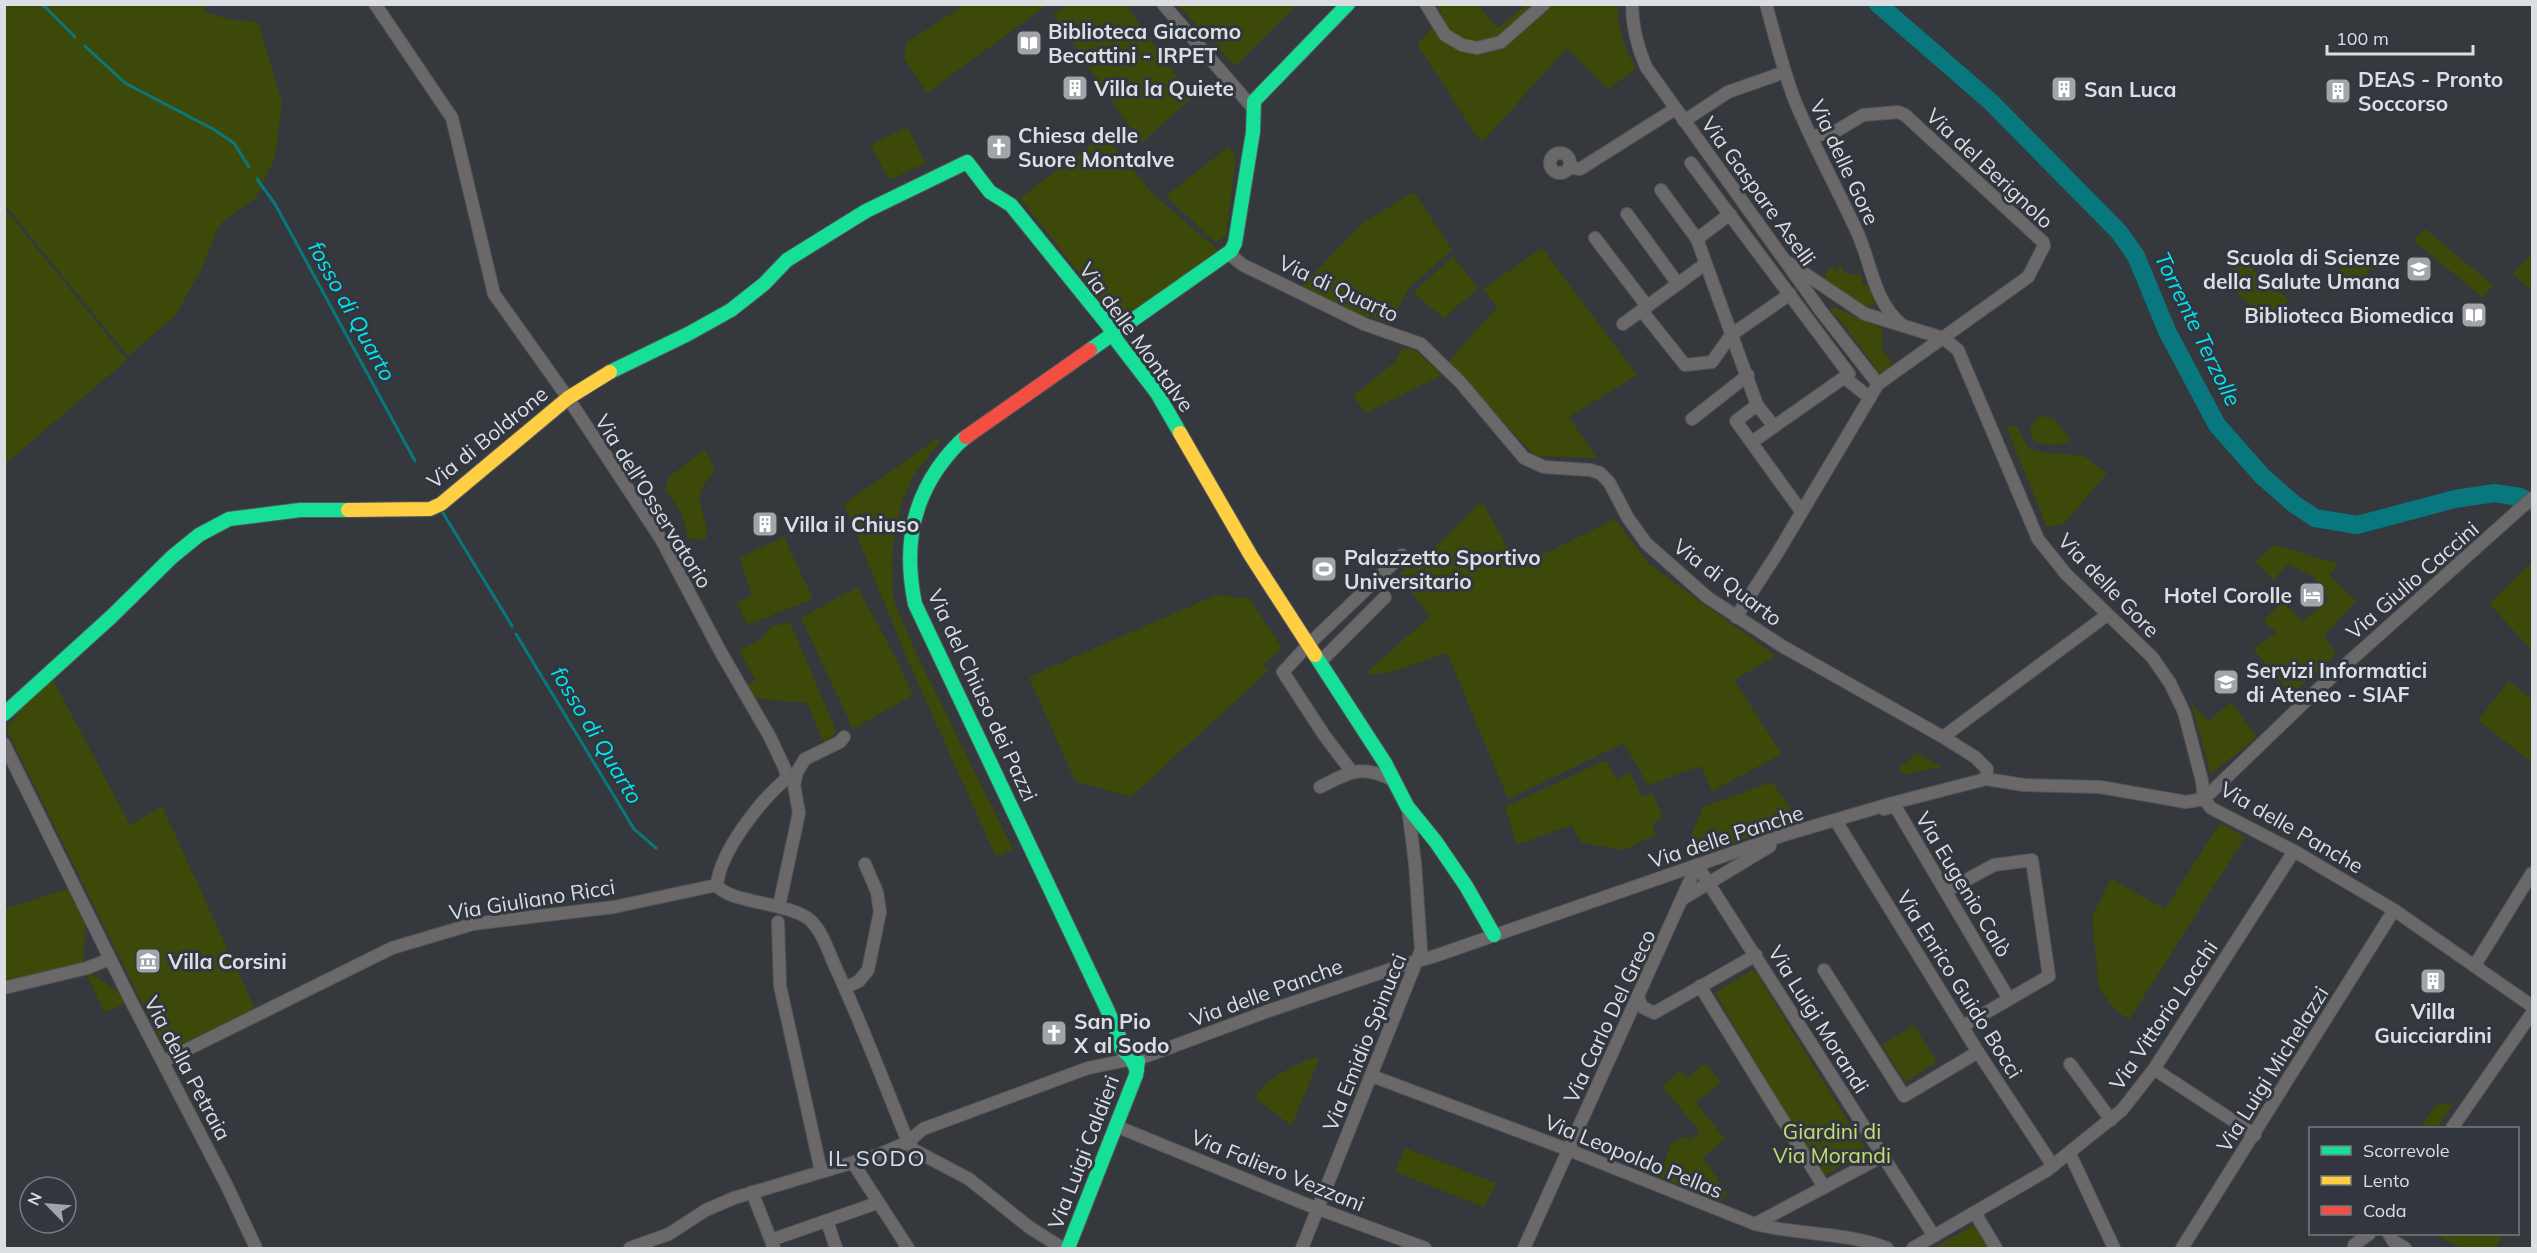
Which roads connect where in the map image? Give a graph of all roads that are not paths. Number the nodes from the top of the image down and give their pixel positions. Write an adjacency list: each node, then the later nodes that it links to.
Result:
1 (375, 4): 38 (street, Via dell'Osservatorio)
2 (1163, 4): 9 (street)
3 (1348, 4): 9 (street)
4 (1426, 4): 5 (street)
5 (1544, 4)
6 (1767, 4): 8 (street, Via delle Gore)
7 (1631, 6): 10 (street, Via Gaspare Aselli)
8 (1785, 72): 11 (street); 12 (street, Via delle Gore)
9 (1252, 107): 21 (street)
10 (1675, 109): 11 (street, Via Gaspare Aselli); 13 (street)
11 (1684, 121): 22 (street, Via Gaspare Aselli)
12 (1811, 137): 30 (street, Via delle Gore); 33 (street, Via del Berignolo)
13 (1554, 139)
14 (967, 162): 31 (street, Via delle Montalve); 38 (street, Via di Boldrone)
15 (1691, 163): 18 (street)
16 (1661, 190): 20 (street)
17 (1627, 214): 24 (street)
18 (1730, 214): 20 (street); 25 (street)
19 (1595, 238): 27 (street)
20 (1697, 239): 23 (street)
21 (1229, 254): 31 (street, Via del Chiuso dei Pazzi); 49 (street, Via di Quarto)
22 (1789, 263): 26 (street); 28 (street, Via Gaspare Aselli)
23 (1705, 264): 24 (street); 32 (street)
24 (1678, 284): 27 (street)
25 (1790, 294): 32 (street); 36 (street)
26 (1834, 294): 28 (street); 30 (street)
27 (1646, 307): 29 (street); 32 (street)
28 (1821, 311): 37 (street, Via Gaspare Aselli)
29 (1623, 324)
30 (1904, 327): 33 (street); 34 (street, Via delle Gore)
31 (1113, 334): 50 (street, Via delle Montalve); 92 (street, Via del Chiuso dei Pazzi)
32 (1731, 335): 35 (street)
33 (1943, 338): 34 (street); 48 (street, Via delle Gore)
34 (1913, 358): 37 (street)
35 (1748, 375): 40 (street); 41 (street)
36 (1845, 378): 39 (street); 42 (street)
37 (1878, 384): 39 (street)
38 (568, 398): 52 (street, Via di Boldrone); 70 (street, Via dell'Osservatorio)
39 (1870, 398): 45 (street)
40 (1757, 405): 42 (street); 43 (street)
41 (1692, 419)
42 (1773, 425): 43 (street)
43 (1752, 442): 45 (street)
44 (2532, 498): 60 (street, Via Giulio Caccini)
45 (1801, 512): 49 (street)
46 (1402, 555): 50 (street)
47 (1385, 597): 51 (street)
48 (2107, 615): 54 (street); 60 (street, Via delle Gore)
49 (1736, 616): 54 (street, Via di Quarto)
50 (1308, 645): 51 (street, Via delle Montalve); 56 (street)
51 (1320, 662): 58 (street, Via delle Montalve)
52 (4, 714)
53 (844, 736): 73 (street)
54 (1943, 737): 57 (street, Via di Quarto)
55 (4, 744): 78 (street, Via della Petraia)
56 (1352, 772): 58 (street); 59 (street)
57 (1986, 779): 60 (street, Via delle Panche); 62 (street, Via delle Panche)
58 (1393, 780): 61 (street, Via delle Montalve)
59 (1320, 787)
60 (2204, 798): 65 (street, Via delle Panche)
61 (1407, 806): 76 (street, Via delle Montalve); 79 (street, Via Emidio Spinucci)
62 (1876, 808): 63 (street, Via delle Panche); 71 (street, Via Eugenio Calò)
63 (1836, 821): 64 (street, Via delle Panche); 89 (street, Via Enrico Guido Bocci)
64 (1787, 834): 67 (street, Via delle Panche); 69 (street)
65 (2295, 851): 74 (street, Via delle Panche); 94 (street, Via Vittorio Locchi)
66 (865, 864): 84 (street)
67 (1697, 865): 69 (street, Via Luigi Morandi); 72 (street, Via Carlo Del Greco); 76 (street, Via delle Panche)
68 (2532, 873): 80 (street)
69 (1710, 884): 72 (street); 77 (street, Via Luigi Morandi)
70 (717, 885): 73 (street); 91 (street, Via Giuliano Ricci)
71 (1946, 891): 86 (street, Via Eugenio Calò); 86 (street)
72 (1684, 898): 85 (street, Via Carlo Del Greco)
73 (779, 906): 84 (street)
74 (2394, 910): 80 (street, Via delle Panche); 99 (street, Via Luigi Michelazzi)
75 (778, 922): 106 (street)
76 (1494, 935): 79 (street, Via delle Panche)
77 (1756, 955): 82 (street); 103 (street, Via Luigi Morandi)
78 (110, 959): 83 (street); 91 (street, Via della Petraia)
79 (1419, 960): 92 (street, Via delle Panche); 95 (street, Via Emidio Spinucci)
80 (2475, 965): 87 (street, Via delle Panche)
81 (1824, 970): 90 (street)
82 (1700, 986): 85 (street); 107 (street)
83 (4, 988)
84 (845, 988): 100 (street)
85 (1639, 999): 101 (street, Via Carlo Del Greco)
86 (2009, 999): 89 (street)
87 (2532, 1006)
88 (2532, 1013): 98 (street)
89 (1963, 1026): 90 (street, Via Enrico Guido Bocci)
90 (1978, 1052): 105 (street, Via Enrico Guido Bocci)
91 (164, 1061): 117 (street, Via della Petraia)
92 (1136, 1062): 97 (street, Via Luigi Caldieri); 100 (street, Via delle Panche)
93 (2070, 1064): 96 (street)
94 (2154, 1069): 96 (street, Via Vittorio Locchi); 99 (street)
95 (1372, 1076): 101 (street, Via Leopoldo Pellas); 110 (street, Via Emidio Spinucci)
96 (2111, 1120): 102 (street, Via Vittorio Locchi)
97 (1116, 1126): 110 (street, Via Faliero Vezzani); 122 (street, Via Luigi Caldieri)
98 (2453, 1127)
99 (2255, 1135): 130 (street, Via Luigi Michelazzi)
100 (908, 1142): 104 (street, Via delle Panche); 121 (street)
101 (1569, 1150): 113 (street, Via Leopoldo Pellas); 125 (street, Via Carlo Del Greco)
102 (2070, 1154): 105 (street, Via Vittorio Locchi); 129 (street)
103 (1883, 1156): 107 (street); 115 (street, Via Luigi Morandi)
104 (852, 1162): 106 (street, Via delle Panche); 109 (street)
105 (2053, 1166): 111 (street, Via Vittorio Locchi)
106 (821, 1171): 108 (street, Via delle Panche)
107 (1824, 1186): 113 (street)
108 (752, 1192): 116 (street); 118 (street, Via delle Panche)
109 (877, 1203): 112 (street); 120 (street)
110 (1318, 1209): 123 (street, Via Emidio Spinucci); 124 (street, Via Faliero Vezzani)
111 (1975, 1214): 115 (street, Via Vittorio Locchi); 128 (street)
112 (827, 1221): 116 (street); 119 (street)
113 (1755, 1224): 126 (street, Via Leopoldo Pellas)
114 (2390, 1235): 131 (street)
115 (1934, 1236): 127 (street, Via Vittorio Locchi)
116 (772, 1244)
117 (256, 1248)
118 (630, 1248)
119 (836, 1248)
120 (908, 1248)
121 (1062, 1248)
122 (1068, 1248)
123 (1302, 1248)
124 (1425, 1248)
125 (1524, 1248)
126 (1887, 1248)
127 (1913, 1248)
128 (1996, 1248)
129 (2114, 1248)
130 (2182, 1248)
131 (2405, 1248)

